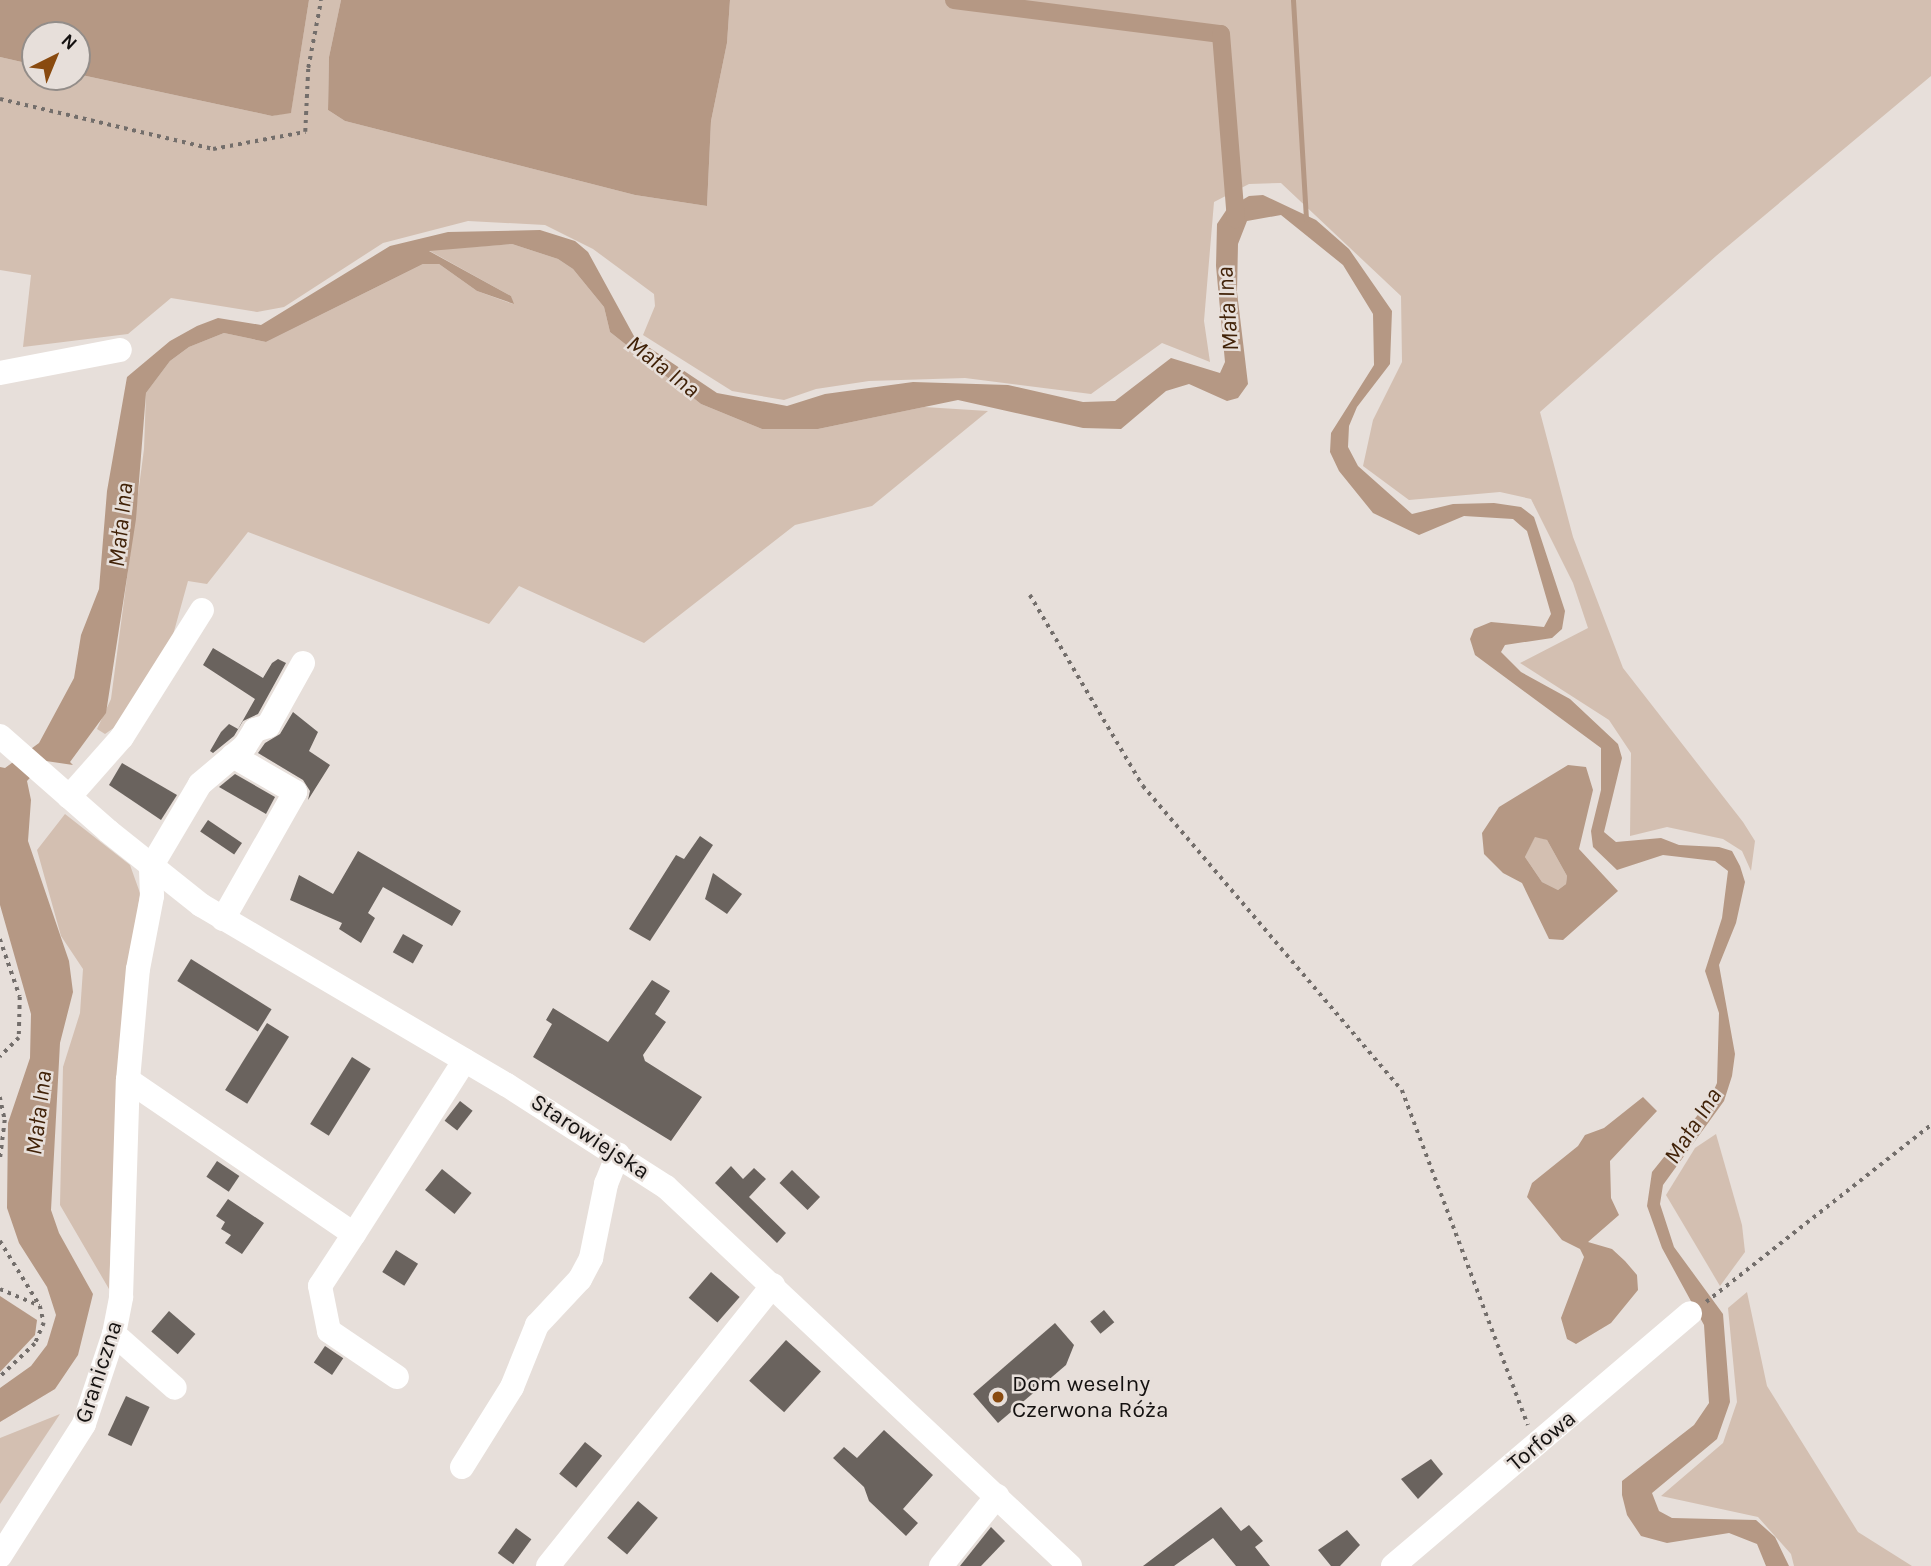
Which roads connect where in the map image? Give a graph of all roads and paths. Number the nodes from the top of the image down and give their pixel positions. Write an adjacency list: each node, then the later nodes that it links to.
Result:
1 (321, 0): 2 (path)
2 (0, 99)
3 (120, 350): 4 (street)
4 (0, 373)
5 (1030, 596): 32 (path)
6 (202, 610): 10 (street)
7 (303, 663): 9 (street)
8 (2, 738): 10 (street, Starowiejska)
9 (233, 756): 11 (street); 12 (street)
10 (62, 790): 11 (street, Starowiejska)
11 (151, 867): 12 (street, Starowiejska); 16 (street, Graniczna)
12 (223, 919): 15 (street, Starowiejska)
13 (0, 939): 14 (path)
14 (0, 1058)
15 (465, 1060): 19 (street, Starowiejska); 21 (street)
16 (128, 1080): 21 (street); 28 (street, Graniczna)
17 (0, 1097): 20 (path)
18 (1931, 1125): 25 (path)
19 (618, 1154): 23 (street, Starowiejska); 33 (street)
20 (0, 1157)
21 (354, 1234): 30 (street)
22 (0, 1241): 26 (path)
23 (773, 1285): 34 (street, Starowiejska); 36 (street)
24 (0, 1289): 26 (path)
25 (1719, 1293)
26 (40, 1306): 29 (path)
27 (1690, 1313): 32 (street, Torfowa)
28 (114, 1334): 31 (street); 35 (street, Graniczna)
29 (0, 1377)
30 (397, 1377)
31 (175, 1388)
32 (1536, 1447): 39 (street, Torfowa)
33 (462, 1467)
34 (996, 1496): 37 (street); 38 (street, Starowiejska)
35 (0, 1556)
36 (548, 1566)
37 (941, 1566)
38 (1070, 1566)
39 (1393, 1566)

